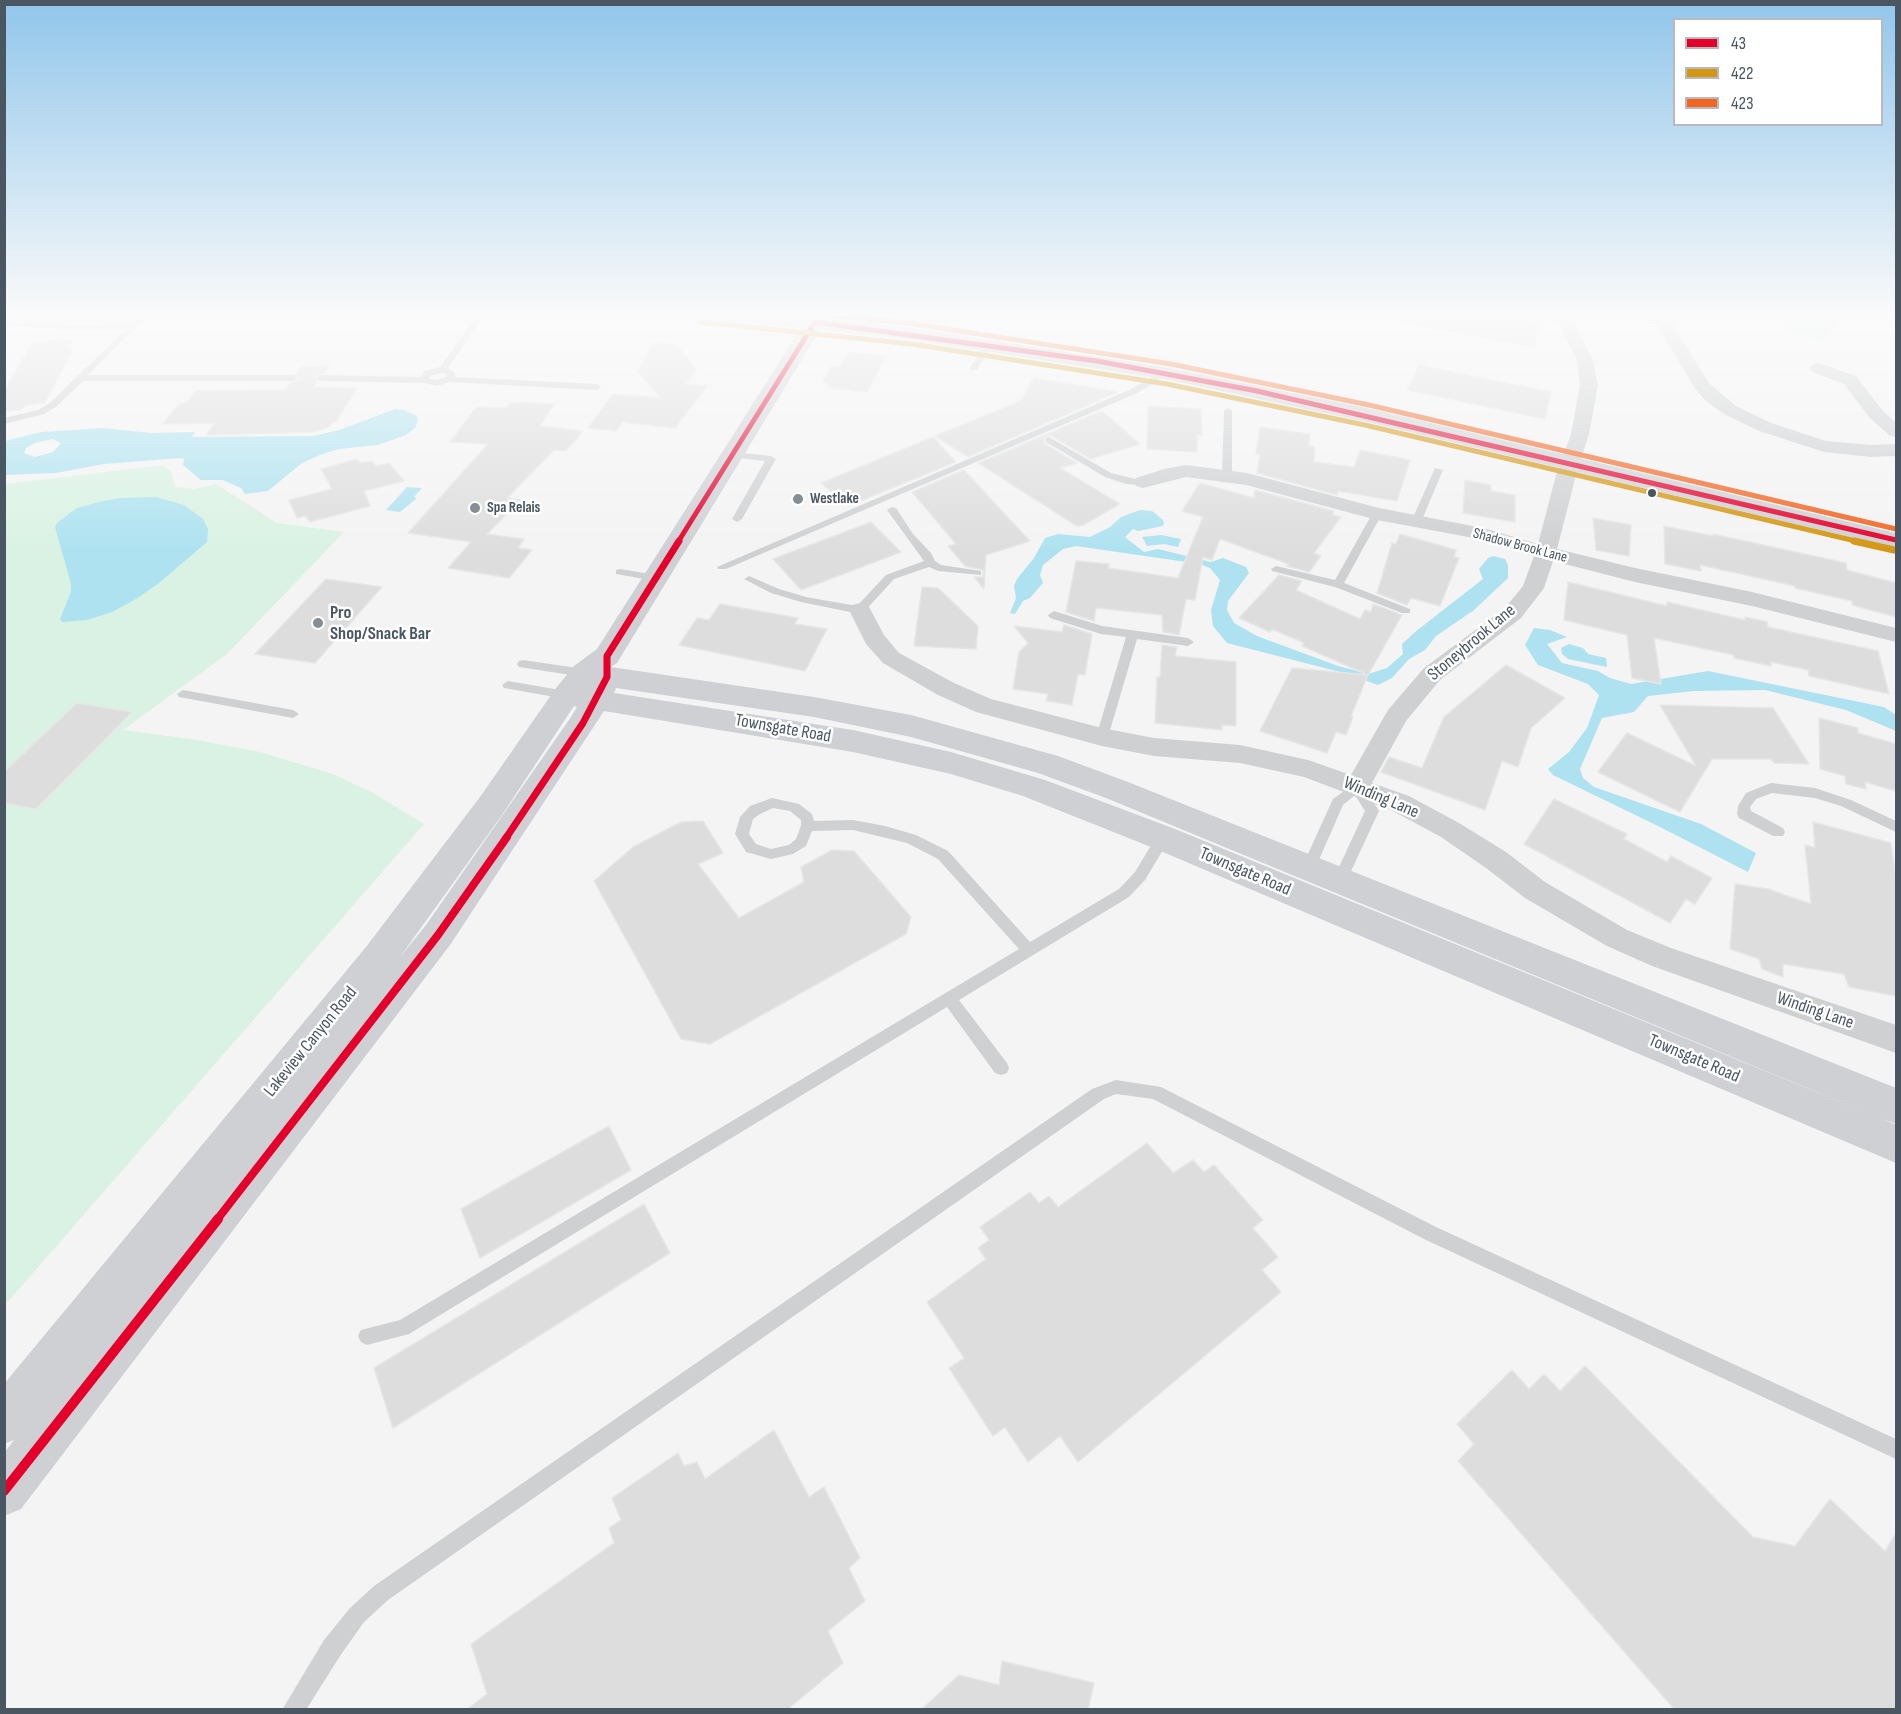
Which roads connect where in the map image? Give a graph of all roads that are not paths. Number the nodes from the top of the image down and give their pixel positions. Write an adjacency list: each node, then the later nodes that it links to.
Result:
1 (66, 392): 10 (lane)
2 (771, 392): 14 (street, Lakeview Canyon Road)
3 (1132, 392): 27 (lane)
4 (1256, 392): 15 (street)
5 (1338, 392): 15 (street)
6 (1588, 392): 15 (street, Stoneybrook Lane)
7 (1707, 392): 13 (street)
8 (1859, 392): 11 (street)
9 (1228, 411): 17 (lane)
10 (4, 421)
11 (1896, 432)
12 (1049, 440): 18 (lane)
13 (1896, 450)
14 (732, 455): 21 (lane); 31 (street, Lakeview Canyon Road)
15 (1573, 455): 22 (street); 24 (street); 25 (street, Stoneybrook Lane)
16 (1437, 470): 23 (lane)
17 (1227, 475): 18 (street, Shadow Brook Lane); 20 (street, Shadow Brook Lane)
18 (1143, 482)
19 (892, 510): 26 (lane)
20 (1377, 514): 23 (street, Shadow Brook Lane); 33 (lane)
21 (737, 519)
22 (1896, 521)
23 (1416, 522): 25 (street, Shadow Brook Lane)
24 (1896, 540)
25 (1546, 553): 37 (street, Shadow Brook Lane); 46 (street, Stoneybrook Lane)
26 (930, 563): 30 (lane); 34 (lane)
27 (722, 567)
28 (1276, 569): 33 (lane)
29 (620, 573): 31 (lane)
30 (977, 573)
31 (656, 578): 41 (street, Lakeview Canyon Road)
32 (749, 579): 34 (lane)
33 (1338, 584): 35 (lane)
34 (860, 610): 45 (street, Winding Lane)
35 (1406, 612)
36 (1054, 615): 38 (lane)
37 (1896, 635)
38 (1132, 636): 39 (lane); 45 (lane)
39 (1188, 642)
40 (523, 664): 41 (lane)
41 (592, 680): 42 (lane); 50 (street, Townsgate Road); 51 (street, Townsgate Road); 59 (street, Lakeview Canyon Road); 61 (street, Lakeview Canyon Road)
42 (507, 686)
43 (183, 694): 44 (lane)
44 (292, 714)
45 (1101, 737): 46 (street, Winding Lane)
46 (1358, 786): 51 (lane, Stoneybrook Lane); 51 (lane); 54 (street, Winding Lane)
47 (808, 826): 47 (lane); 52 (lane)
48 (1896, 827): 49 (lane)
49 (1778, 832)
50 (1163, 838): 51 (street); 52 (lane); 57 (street, Townsgate Road)
51 (1325, 874): 56 (street, Townsgate Road)
52 (1029, 951): 53 (lane)
53 (950, 998): 55 (lane); 58 (lane)
54 (1896, 1040)
55 (1001, 1068)
56 (1896, 1106)
57 (1896, 1144)
58 (367, 1336)
59 (4, 1421)
60 (1896, 1449): 62 (lane)
61 (4, 1492)
62 (293, 1710)

